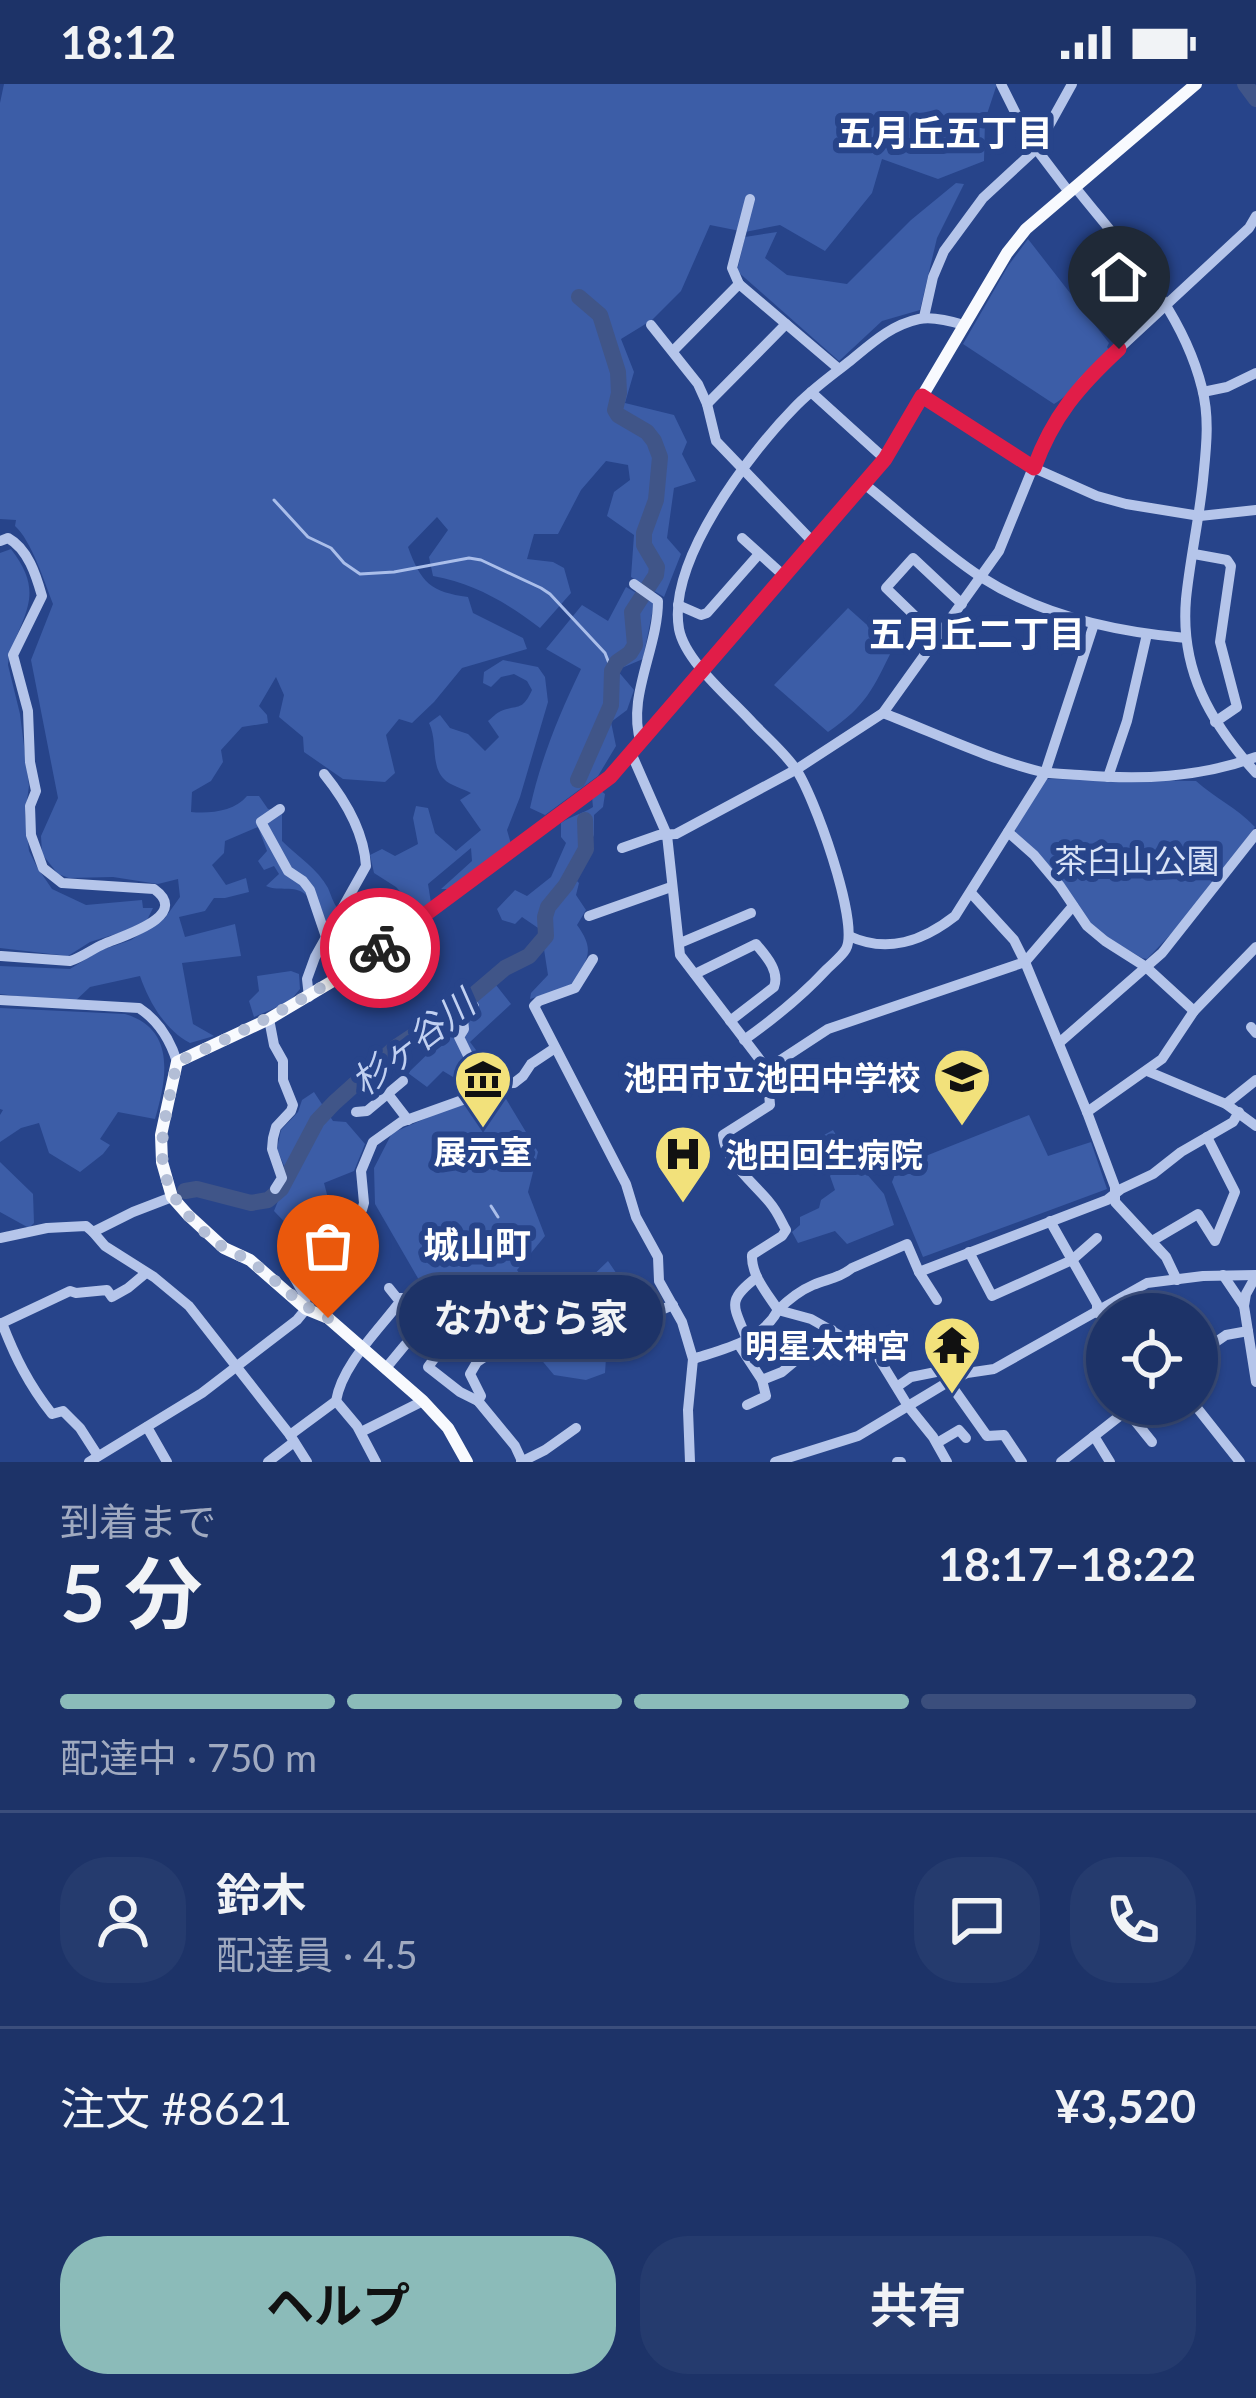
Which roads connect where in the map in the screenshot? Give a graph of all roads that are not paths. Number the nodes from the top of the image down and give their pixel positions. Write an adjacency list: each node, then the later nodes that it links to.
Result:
1 (1001, 84): 4 (street)
2 (1072, 84): 4 (street)
3 (1196, 84): 5 (main road)
4 (1036, 149): 5 (street); 10 (street)
5 (1072, 189): 9 (street); 13 (main road)
6 (750, 200): 8 (street)
7 (1256, 216): 9 (street)
8 (740, 284): 11 (street); 14 (street)
9 (1168, 304): 18 (street); 22 (street)
10 (924, 317): 13 (street); 15 (street)
11 (786, 324): 15 (street); 20 (street)
12 (651, 325): 14 (street)
13 (964, 325): 19 (main road)
14 (673, 351): 20 (street)
15 (839, 369): 17 (street)
16 (1256, 373): 18 (street)
17 (811, 392): 21 (street); 23 (street)
18 (1203, 392): 26 (street)
19 (922, 396): 21 (main road); 22 (street)
20 (707, 404): 23 (street)
21 (885, 459): 24 (main road)
22 (1034, 468): 26 (street); 33 (street)
23 (743, 471): 29 (street); 36 (street)
24 (863, 483): 29 (main road); 33 (street)
25 (1256, 510): 26 (street)
26 (1200, 516): 31 (street)
27 (742, 538): 30 (street)
28 (0, 541): 65 (street)
29 (812, 541): 32 (main road)
30 (759, 554): 32 (street); 36 (street)
31 (1194, 554): 39 (street); 43 (street)
32 (783, 575): 41 (main road)
33 (982, 578): 35 (street); 37 (street)
34 (634, 584): 36 (street)
35 (962, 604): 40 (street); 40 (street)
36 (669, 608): 41 (street); 44 (street)
37 (1094, 624): 38 (street); 47 (street)
38 (1148, 634): 39 (street); 50 (street)
39 (1186, 638): 43 (street)
40 (928, 650): 42 (street)
41 (702, 669): 44 (main road); 46 (street)
42 (883, 713): 46 (street); 47 (street)
43 (1215, 722): 45 (street)
44 (636, 749): 54 (street); 70 (main road)
45 (1251, 759): 48 (street); 50 (street)
46 (796, 769): 54 (street); 61 (street)
47 (1045, 772): 50 (street); 52 (street)
48 (1256, 773)
49 (324, 774): 62 (street)
50 (1108, 777)
51 (280, 809): 62 (street)
52 (1008, 832): 57 (street); 58 (street)
53 (1256, 834): 68 (street)
54 (667, 835): 55 (street); 56 (street)
55 (622, 848)
56 (671, 887): 60 (street); 63 (street)
57 (971, 893): 61 (street); 67 (street)
58 (1073, 905): 67 (street); 68 (street)
59 (751, 914): 63 (street)
60 (589, 916)
61 (849, 936): 76 (street)
62 (326, 937): 70 (street)
63 (680, 943): 69 (street)
64 (1256, 947): 73 (street)
65 (1, 956)
66 (593, 959): 78 (street)
67 (1025, 962): 77 (street); 80 (street)
68 (1146, 967): 73 (street); 77 (street)
69 (695, 974): 75 (street); 75 (street)
70 (309, 997): 74 (main road)
71 (0, 1000): 79 (street)
72 (474, 1006): 84 (street)
73 (1193, 1012): 81 (street)
74 (269, 1019): 79 (main road); 93 (street)
75 (730, 1021): 76 (street)
76 (744, 1040): 80 (street)
77 (1059, 1043): 88 (street)
78 (555, 1048): 84 (street); 116 (street)
79 (177, 1062): 95 (main road)
80 (766, 1069): 109 (street)
81 (1147, 1071): 86 (street); 88 (street)
82 (1256, 1080): 86 (street)
83 (403, 1081): 85 (street)
84 (488, 1084): 90 (street)
85 (388, 1094): 87 (street); 90 (street)
86 (1226, 1104): 89 (street)
87 (356, 1112)
88 (1087, 1112): 94 (street)
89 (1239, 1112): 91 (street); 92 (street)
90 (408, 1120): 96 (street)
91 (1256, 1126)
92 (1207, 1137): 94 (street); 101 (street)
93 (275, 1189)
94 (1114, 1194): 97 (street); 101 (street)
95 (172, 1197): 98 (street); 118 (main road)
96 (335, 1221)
97 (1050, 1221): 102 (street); 103 (street)
98 (93, 1232): 99 (street); 106 (street)
99 (0, 1238)
100 (1097, 1238): 103 (street)
101 (1152, 1241): 110 (street)
102 (969, 1252): 103 (street); 105 (street)
103 (1072, 1260): 112 (street)
104 (298, 1265): 118 (street)
105 (919, 1272): 115 (street); 119 (street)
106 (146, 1273): 122 (street); 131 (street)
107 (1222, 1275): 108 (street); 110 (street); 117 (street)
108 (1256, 1275): 117 (street)
109 (757, 1277): 119 (street); 126 (street)
110 (1177, 1280): 113 (street)
111 (389, 1288): 114 (street)
112 (1091, 1293)
113 (1129, 1293)
114 (402, 1299): 128 (street); 139 (street)
115 (938, 1300)
116 (673, 1305): 120 (street); 130 (street)
117 (1244, 1306): 124 (street)
118 (306, 1309): 128 (main road); 131 (street)
119 (778, 1310): 123 (street); 126 (street)
120 (646, 1316)
121 (1086, 1319): 134 (street)
122 (1, 1323): 156 (street)
123 (832, 1330): 133 (street); 136 (street)
124 (1248, 1331): 125 (street); 135 (street)
125 (1218, 1341)
126 (743, 1342): 130 (street); 133 (street)
127 (405, 1346): 132 (street)
128 (364, 1349): 132 (main road); 137 (street)
129 (496, 1349): 139 (street)
130 (693, 1358): 166 (street)
131 (238, 1367): 145 (street); 150 (street)
132 (386, 1368): 138 (main road)
133 (762, 1380): 140 (street)
134 (948, 1382): 136 (street); 141 (street); 169 (street)
135 (1256, 1382)
136 (898, 1386): 141 (street)
137 (336, 1401): 147 (street); 150 (street)
138 (423, 1401): 147 (street); 163 (main road)
139 (478, 1401): 164 (street)
140 (747, 1405)
141 (908, 1406): 152 (street); 153 (street)
142 (1108, 1425): 148 (street)
143 (1142, 1425): 151 (street)
144 (1211, 1425): 155 (street)
145 (147, 1427): 156 (street); 159 (street)
146 (576, 1428): 154 (street)
147 (361, 1432): 162 (street)
148 (1094, 1436): 170 (street); 171 (street)
149 (966, 1438): 152 (street)
150 (292, 1439): 160 (street); 161 (street)
151 (1152, 1442)
152 (937, 1443): 158 (street)
153 (826, 1446): 157 (street); 168 (street)
154 (545, 1450): 164 (street); 165 (street)
155 (1236, 1457): 172 (street)
156 (93, 1459)
157 (789, 1460): 167 (street)
158 (942, 1460)
159 (167, 1462)
160 (268, 1462)
161 (307, 1462)
162 (376, 1462)
163 (466, 1462)
164 (522, 1462)
165 (553, 1462)
166 (690, 1462)
167 (775, 1462)
168 (830, 1462)
169 (1022, 1462)
170 (1060, 1462)
171 (1110, 1462)
172 (1218, 1462)

